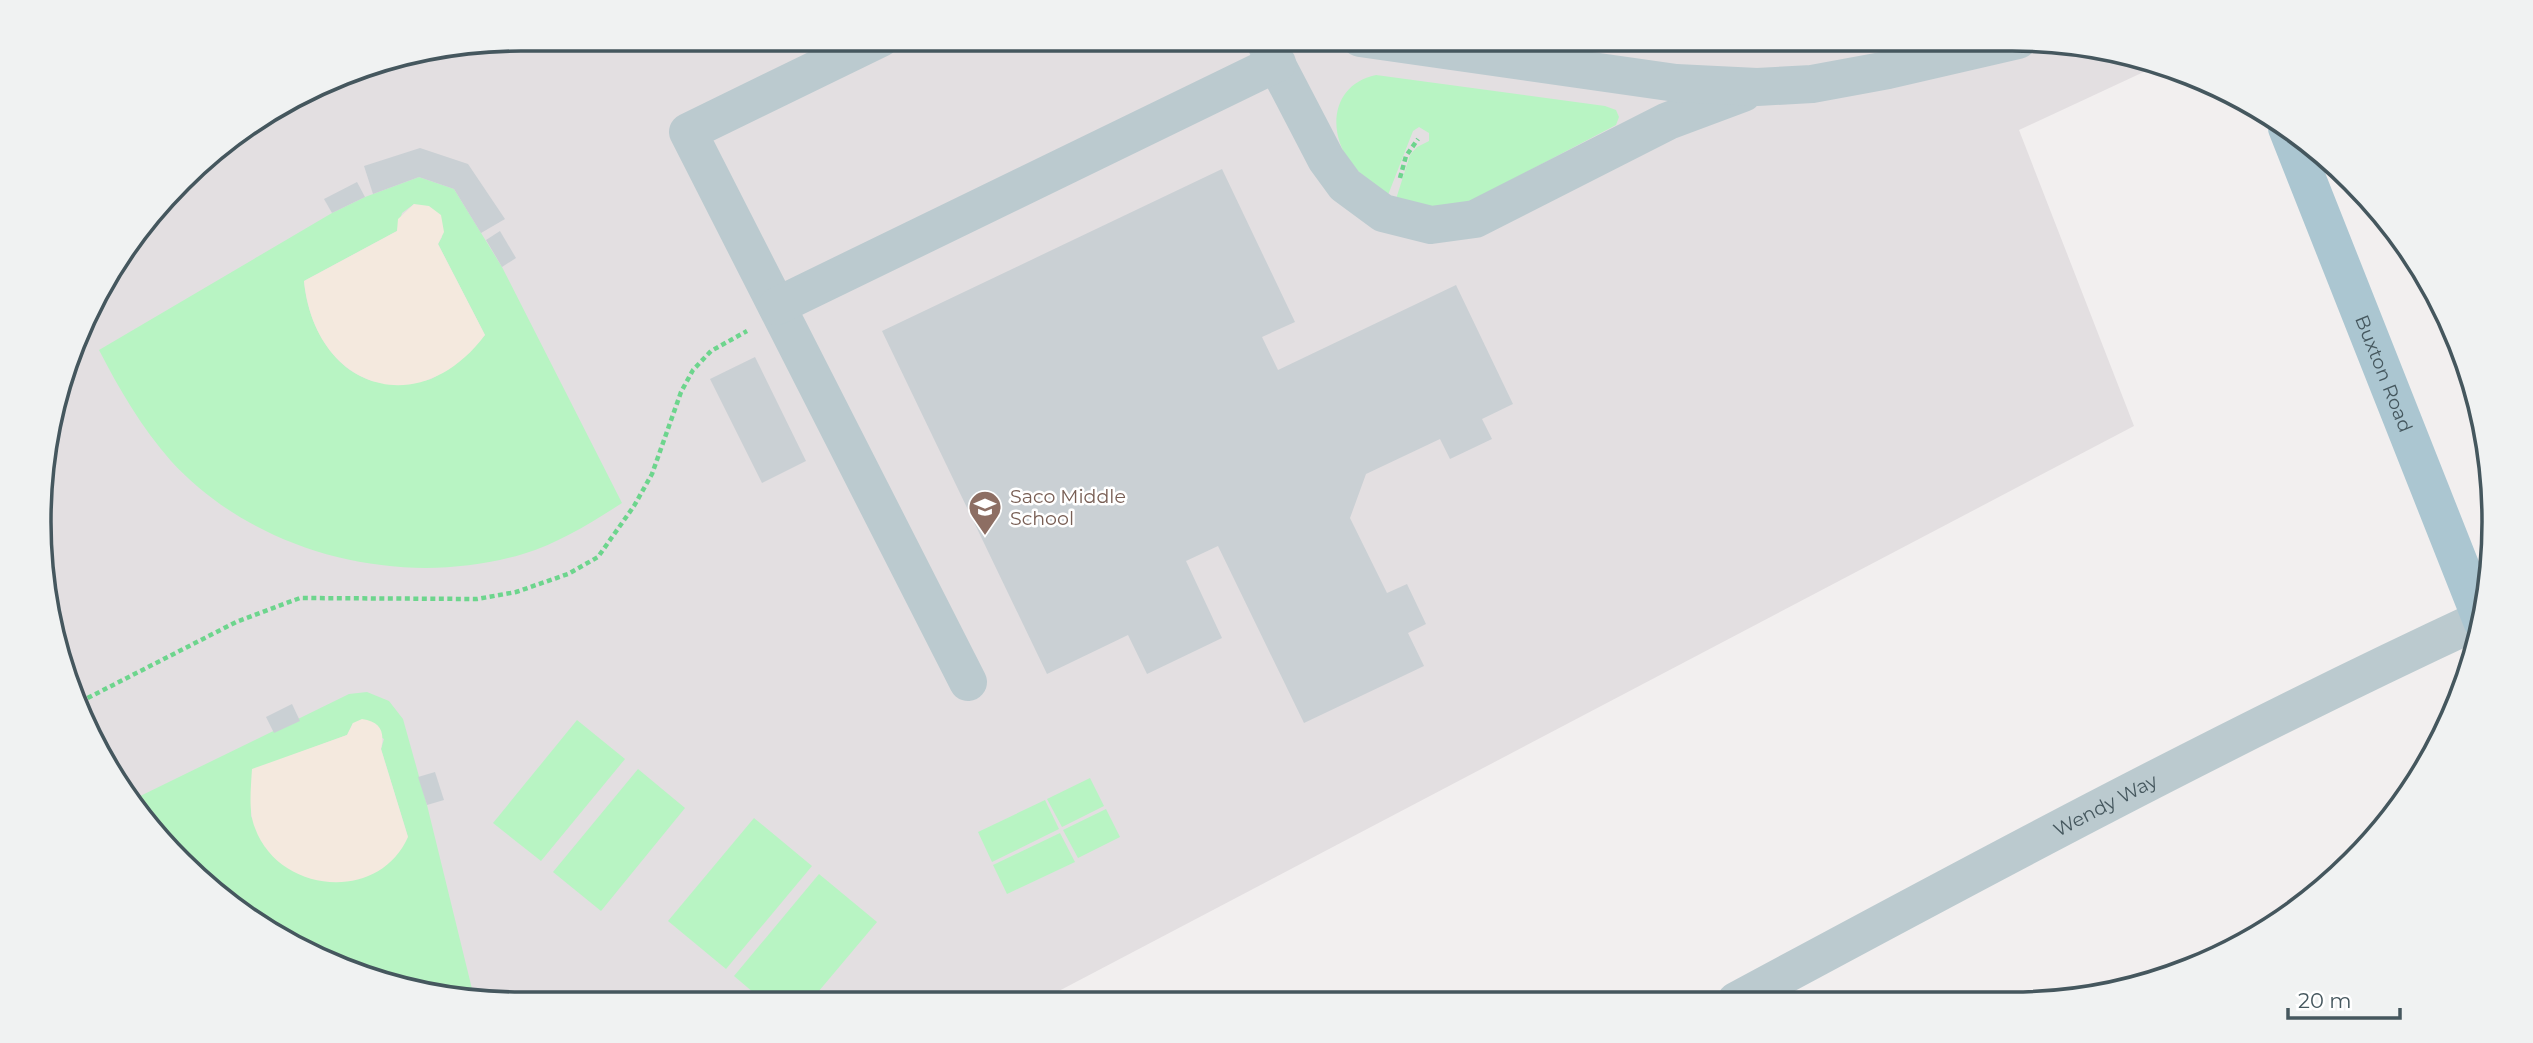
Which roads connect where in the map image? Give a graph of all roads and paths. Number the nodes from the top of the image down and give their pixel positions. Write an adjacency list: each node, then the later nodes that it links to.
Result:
1 (854, 51): 7 (street)
2 (1270, 51): 5 (street); 7 (street)
3 (1451, 51): 5 (street)
4 (1970, 51): 5 (street)
5 (1757, 87)
6 (2294, 145): 8 (main road, Buxton Road)
7 (780, 312): 10 (street); 11 (path)
8 (2475, 602)
9 (2470, 625): 12 (street, Wendy Way)
10 (968, 682)
11 (86, 699)
12 (1753, 992)

